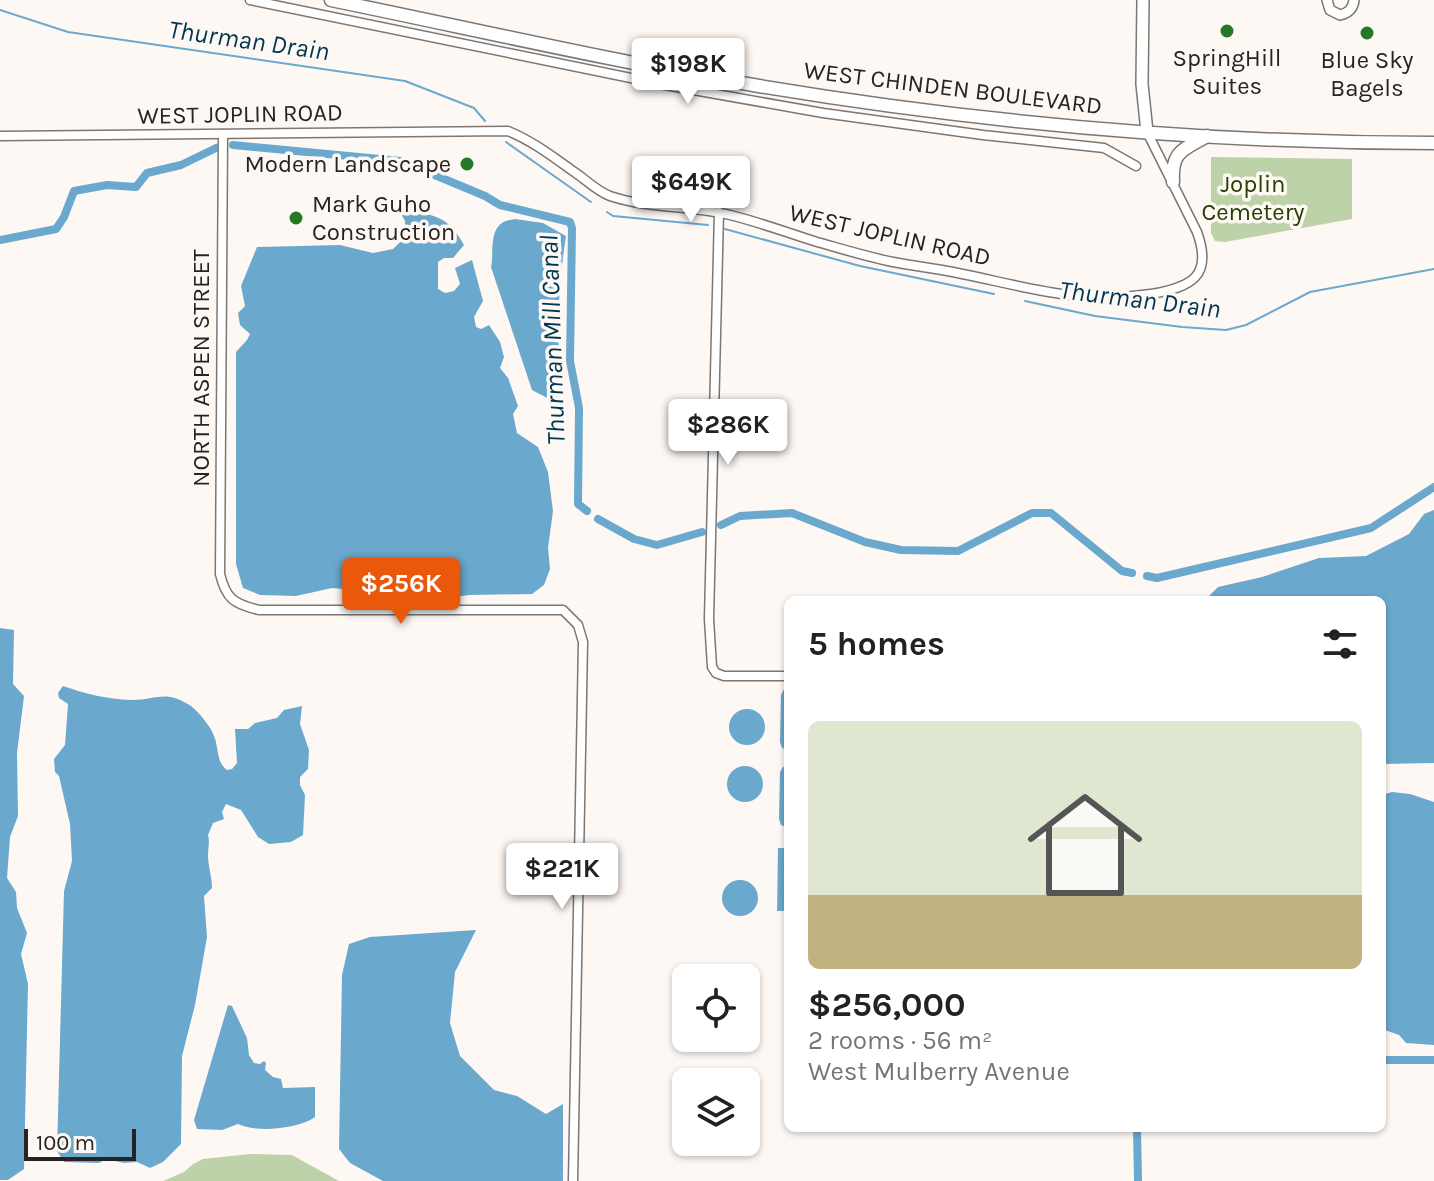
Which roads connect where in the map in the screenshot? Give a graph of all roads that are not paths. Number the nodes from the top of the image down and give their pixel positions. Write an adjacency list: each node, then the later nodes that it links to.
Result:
1 (250, 0): 11 (street)
2 (331, 0): 6 (main road, WEST CHINDEN BOULEVARD)
3 (1143, 0): 6 (main road)
4 (1327, 0): 5 (street)
5 (1354, 0)
6 (1147, 132): 9 (main road, WEST CHINDEN BOULEVARD); 12 (street, WEST JOPLIN ROAD)
7 (223, 134): 8 (street, WEST JOPLIN ROAD); 13 (street, WEST JOPLIN ROAD); 15 (street, NORTH ASPEN STREET)
8 (0, 136)
9 (1207, 136): 10 (main road, WEST CHINDEN BOULEVARD); 12 (main road)
10 (1434, 143)
11 (1136, 166)
12 (1173, 182): 13 (street, WEST JOPLIN ROAD)
13 (719, 212): 14 (street)
14 (784, 676)
15 (573, 1181)

